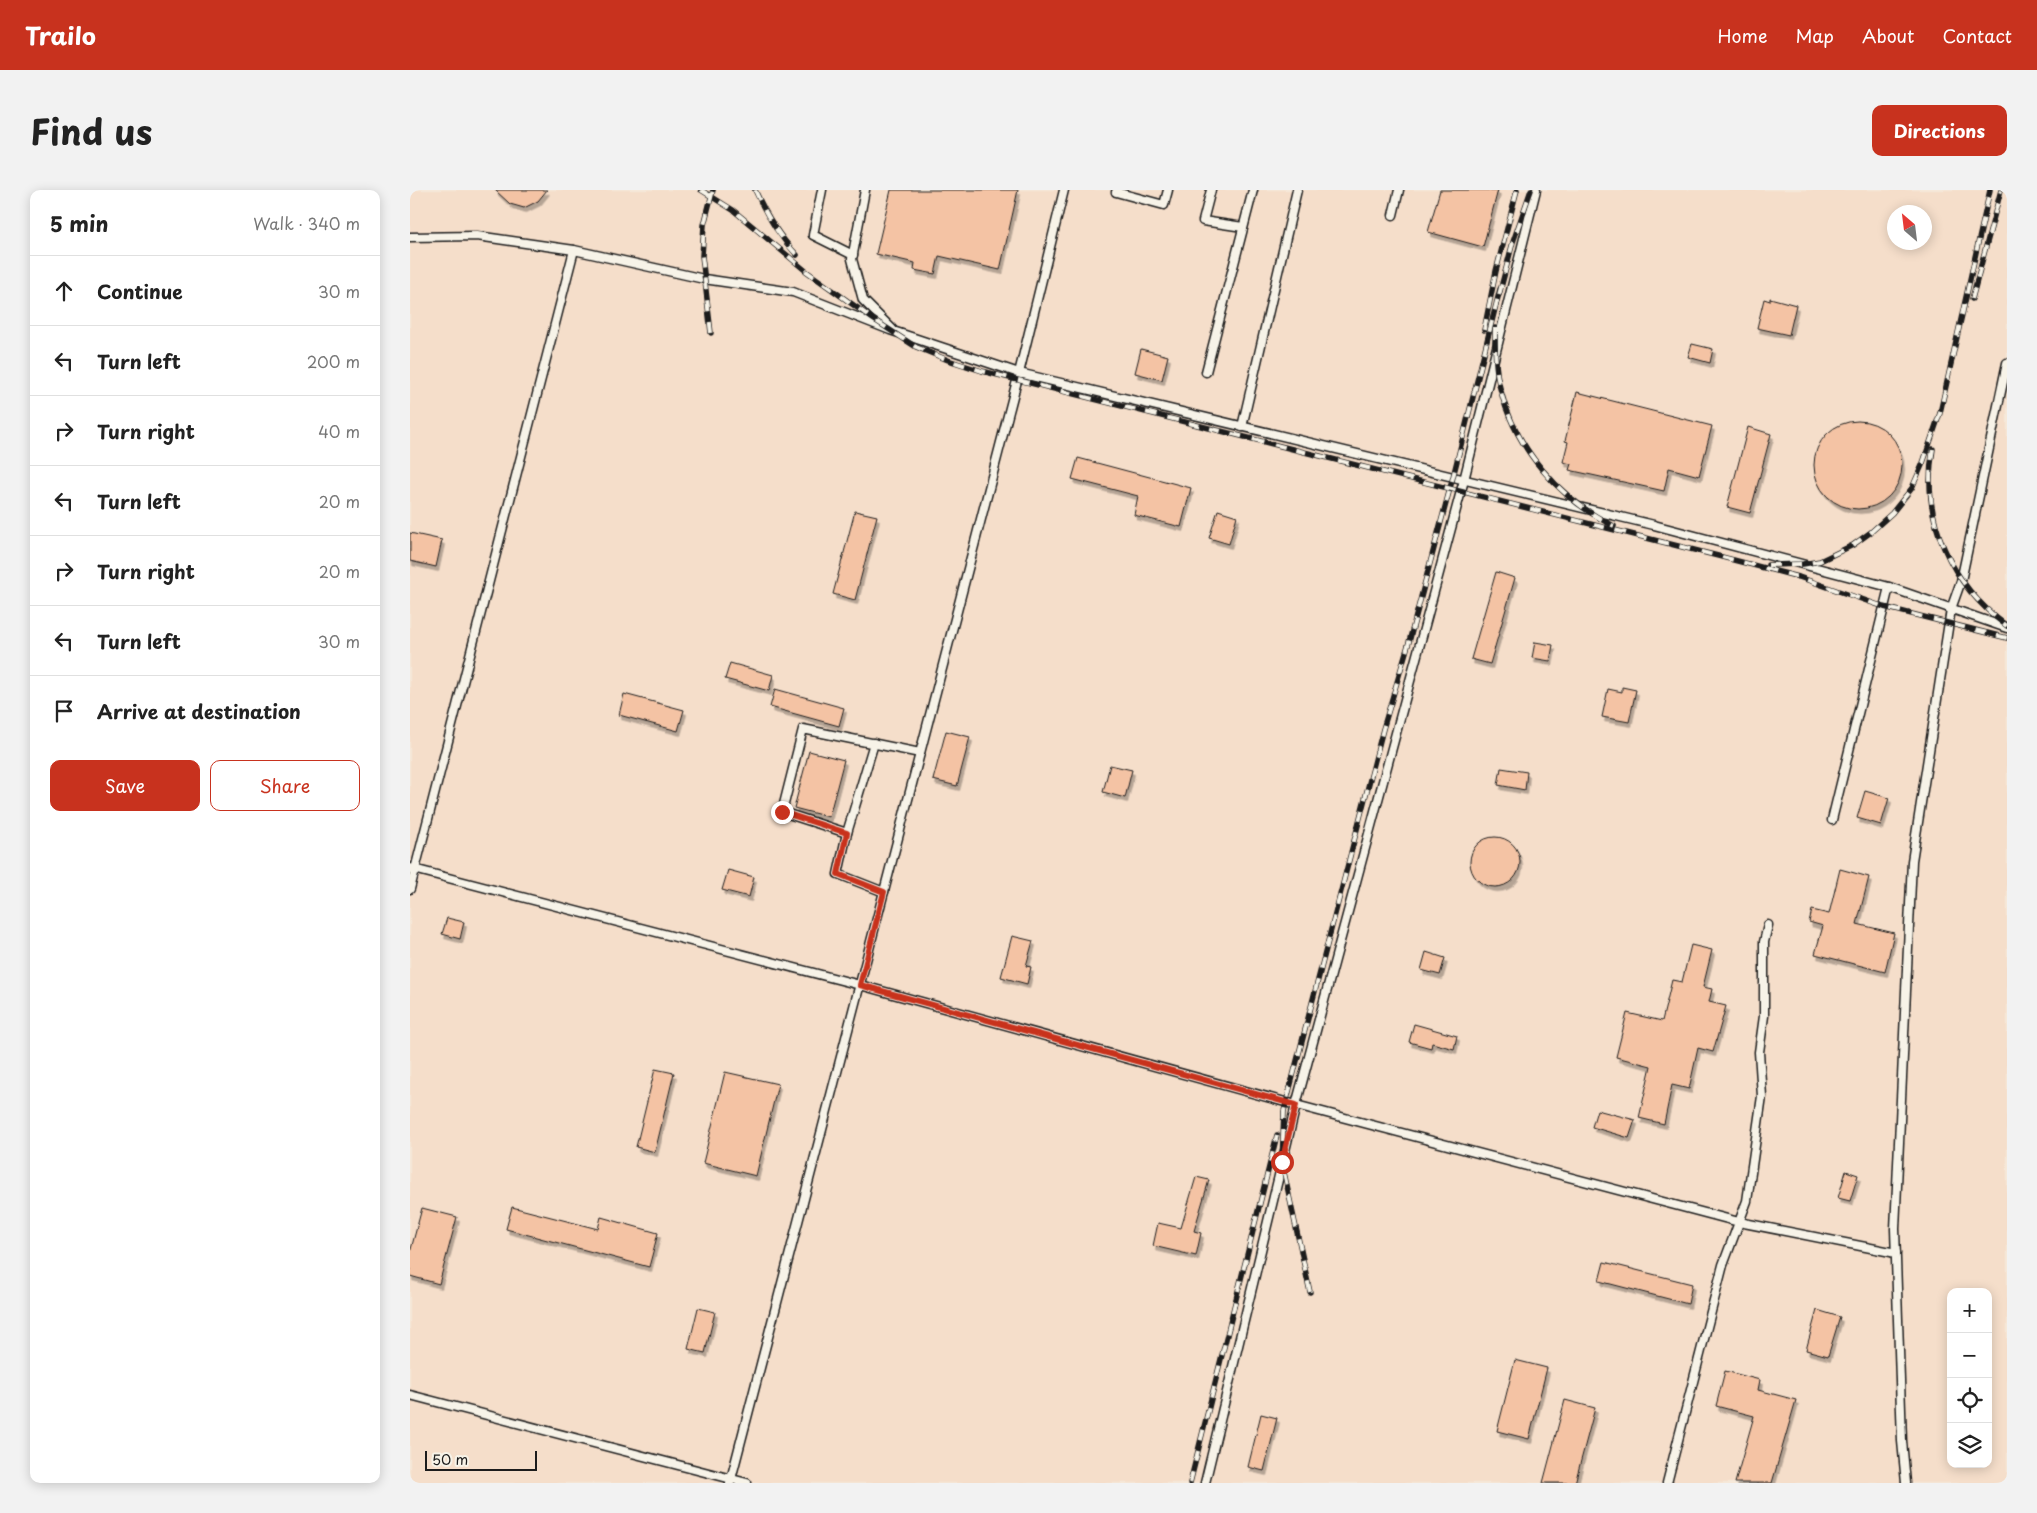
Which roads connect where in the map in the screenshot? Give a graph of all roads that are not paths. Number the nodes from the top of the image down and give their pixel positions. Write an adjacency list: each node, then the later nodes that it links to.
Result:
1 (822, 190): 15 (lane)
2 (864, 190): 15 (lane)
3 (1064, 190): 19 (lane)
4 (1117, 190): 5 (lane)
5 (1168, 190)
6 (1211, 190): 12 (lane)
7 (1252, 190): 12 (lane)
8 (1297, 190): 20 (lane)
9 (1399, 190): 11 (lane)
10 (1536, 190): 21 (lane)
11 (1393, 215)
12 (1244, 227): 18 (lane)
13 (410, 237): 14 (lane)
14 (574, 250): 16 (lane); 29 (lane)
15 (853, 255): 16 (lane)
16 (896, 332): 19 (lane)
17 (2007, 363): 23 (lane)
18 (1206, 372)
19 (1018, 373): 20 (lane); 26 (lane)
20 (1242, 427): 21 (lane)
21 (1464, 480): 22 (lane); 34 (lane)
22 (1889, 588): 23 (lane); 27 (lane)
23 (1951, 609): 24 (lane); 36 (lane)
24 (2007, 628)
25 (874, 744): 26 (lane); 28 (lane); 28 (lane)
26 (920, 753): 31 (lane)
27 (1832, 820)
28 (847, 833): 31 (lane)
29 (412, 869): 30 (lane); 33 (lane)
30 (410, 889)
31 (884, 892): 33 (lane)
32 (1768, 925): 35 (lane)
33 (860, 985): 34 (lane); 38 (lane)
34 (1296, 1105): 35 (lane); 40 (lane)
35 (1739, 1222): 36 (lane); 41 (lane)
36 (1896, 1253): 42 (lane)
37 (410, 1395): 38 (lane)
38 (731, 1481): 39 (lane)
39 (747, 1483)
40 (1205, 1483)
41 (1667, 1483)
42 (1906, 1483)

